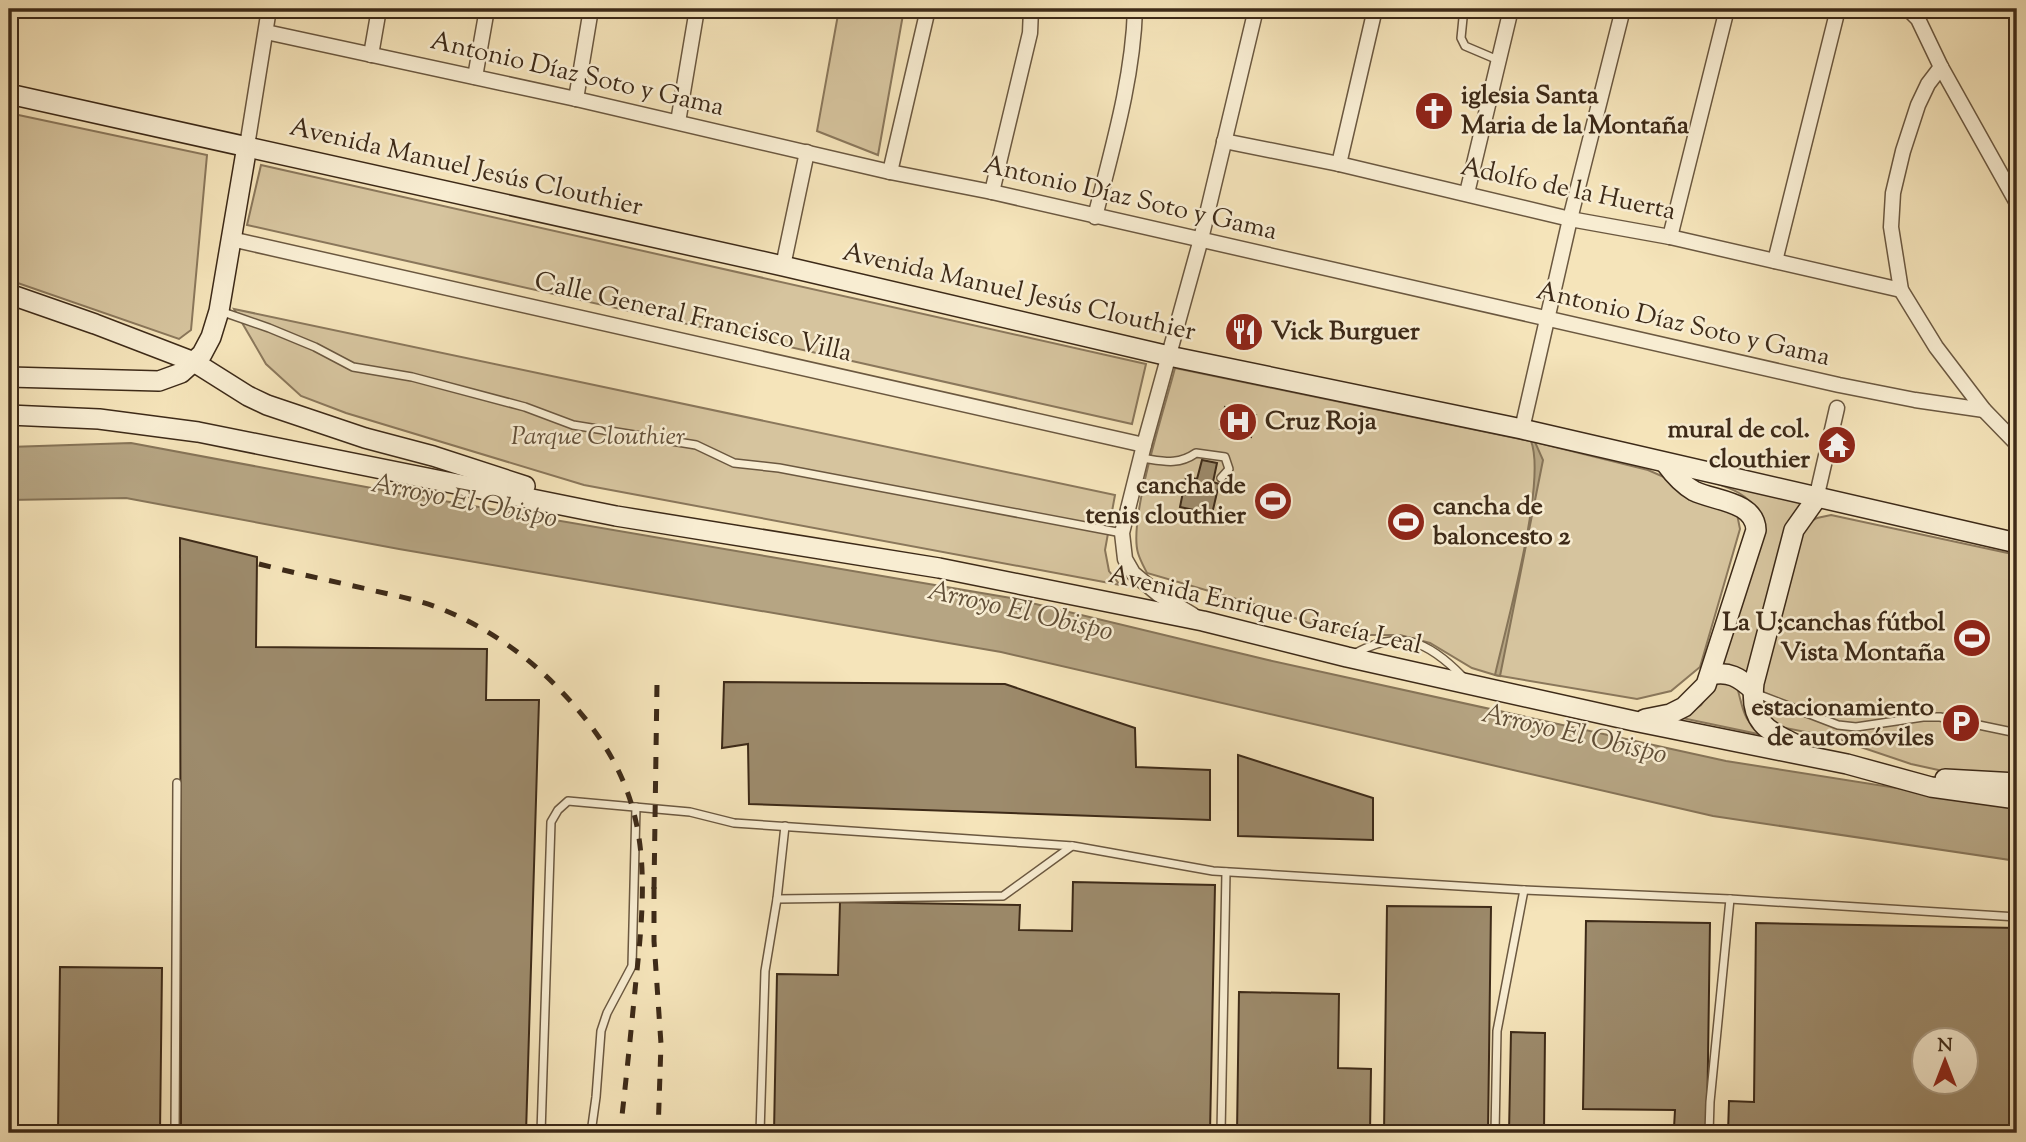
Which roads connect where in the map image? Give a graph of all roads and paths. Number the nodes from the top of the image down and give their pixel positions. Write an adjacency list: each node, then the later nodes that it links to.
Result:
1 (270, 9): 17 (street)
2 (379, 9): 18 (street)
3 (487, 9): 21 (street)
4 (591, 9): 23 (street)
5 (697, 9): 24 (street)
6 (928, 9): 29 (street)
7 (1031, 9): 30 (street)
8 (1135, 9): 33 (street)
9 (1256, 9): 25 (street)
10 (1375, 9): 28 (street)
11 (1511, 9): 19 (street)
12 (1623, 9): 34 (street)
13 (1727, 9): 35 (street)
14 (1838, 9): 38 (street)
15 (1908, 9): 20 (street)
16 (1463, 18): 19 (lane)
17 (266, 32): 18 (street, Antonio Díaz Soto y Gama); 26 (street)
18 (371, 55): 21 (street, Antonio Díaz Soto y Gama)
19 (1498, 60): 31 (street)
20 (1941, 67): 32 (street); 40 (street)
21 (475, 77): 23 (street, Antonio Díaz Soto y Gama)
22 (9, 94): 26 (street, Avenida Manuel Jesús Clouthier)
23 (576, 99): 24 (street, Antonio Díaz Soto y Gama)
24 (678, 122): 27 (street, Antonio Díaz Soto y Gama)
25 (1224, 141): 28 (street, Adolfo de la Huerta); 37 (street)
26 (247, 146): 36 (street); 39 (street, Avenida Manuel Jesús Clouthier)
27 (807, 152): 29 (street, Antonio Díaz Soto y Gama); 39 (street)
28 (1339, 164): 31 (street, Adolfo de la Huerta)
29 (890, 172): 30 (street, Antonio Díaz Soto y Gama)
30 (992, 192): 33 (street, Antonio Díaz Soto y Gama)
31 (1467, 193): 34 (street, Adolfo de la Huerta)
32 (2017, 202)
33 (1095, 216): 37 (street, Antonio Díaz Soto y Gama)
34 (1570, 219): 35 (street, Adolfo de la Huerta); 43 (street)
35 (1670, 237): 38 (street, Adolfo de la Huerta)
36 (231, 239): 42 (street); 52 (street, Calle General Francisco Villa)
37 (1201, 239): 43 (street, Antonio Díaz Soto y Gama); 44 (street)
38 (1775, 261): 40 (street, Adolfo de la Huerta)
39 (783, 266): 44 (street, Avenida Manuel Jesús Clouthier)
40 (1901, 290): 48 (street)
41 (9, 294): 45 (street)
42 (219, 311): 45 (street); 57 (lane)
43 (1547, 320): 48 (street, Antonio Díaz Soto y Gama); 50 (street)
44 (1169, 356): 50 (street, Avenida Manuel Jesús Clouthier); 52 (street)
45 (194, 362): 46 (street); 56 (street)
46 (9, 377)
47 (1837, 408): 55 (street)
48 (1984, 410): 51 (street)
49 (9, 415): 56 (street)
50 (1522, 429): 53 (street, Avenida Manuel Jesús Clouthier)
51 (2017, 444)
52 (1142, 451): 54 (lane); 57 (street)
53 (1666, 464): 55 (street, Avenida Manuel Jesús Clouthier); 61 (street)
54 (1222, 478)
55 (1816, 499): 58 (street, Avenida Manuel Jesús Clouthier); 63 (street)
56 (616, 516): 59 (street, Avenida Enrique García Leal)
57 (1122, 533): 59 (street)
58 (2017, 543)
59 (1203, 621): 60 (street, Avenida Enrique García Leal)
60 (1347, 657): 62 (street, Avenida Enrique García Leal); 62 (lane)
61 (1710, 675): 63 (street); 64 (street)
62 (1468, 684): 64 (street, Avenida Enrique García Leal)
63 (1753, 691): 65 (lane); 66 (street)
64 (1634, 721): 66 (street, Avenida Enrique García Leal)
65 (2017, 733)
66 (1816, 758): 67 (street, Avenida Enrique García Leal)
67 (1899, 778): 69 (street, Avenida Enrique García Leal); 70 (street, Avenida Enrique García Leal)
68 (177, 783): 79 (lane)
69 (2017, 783)
70 (2017, 799)
71 (636, 807): 72 (lane); 80 (lane); 81 (lane)
72 (785, 826): 73 (lane); 76 (lane)
73 (1073, 846): 74 (lane); 76 (lane)
74 (1226, 872): 75 (lane); 83 (lane)
75 (1524, 890): 77 (lane); 84 (lane)
76 (777, 899): 82 (lane)
77 (1730, 899): 78 (lane); 85 (lane)
78 (2017, 917)
79 (175, 1133)
80 (541, 1133)
81 (591, 1133)
82 (760, 1133)
83 (1221, 1133)
84 (1495, 1133)
85 (1709, 1133)

